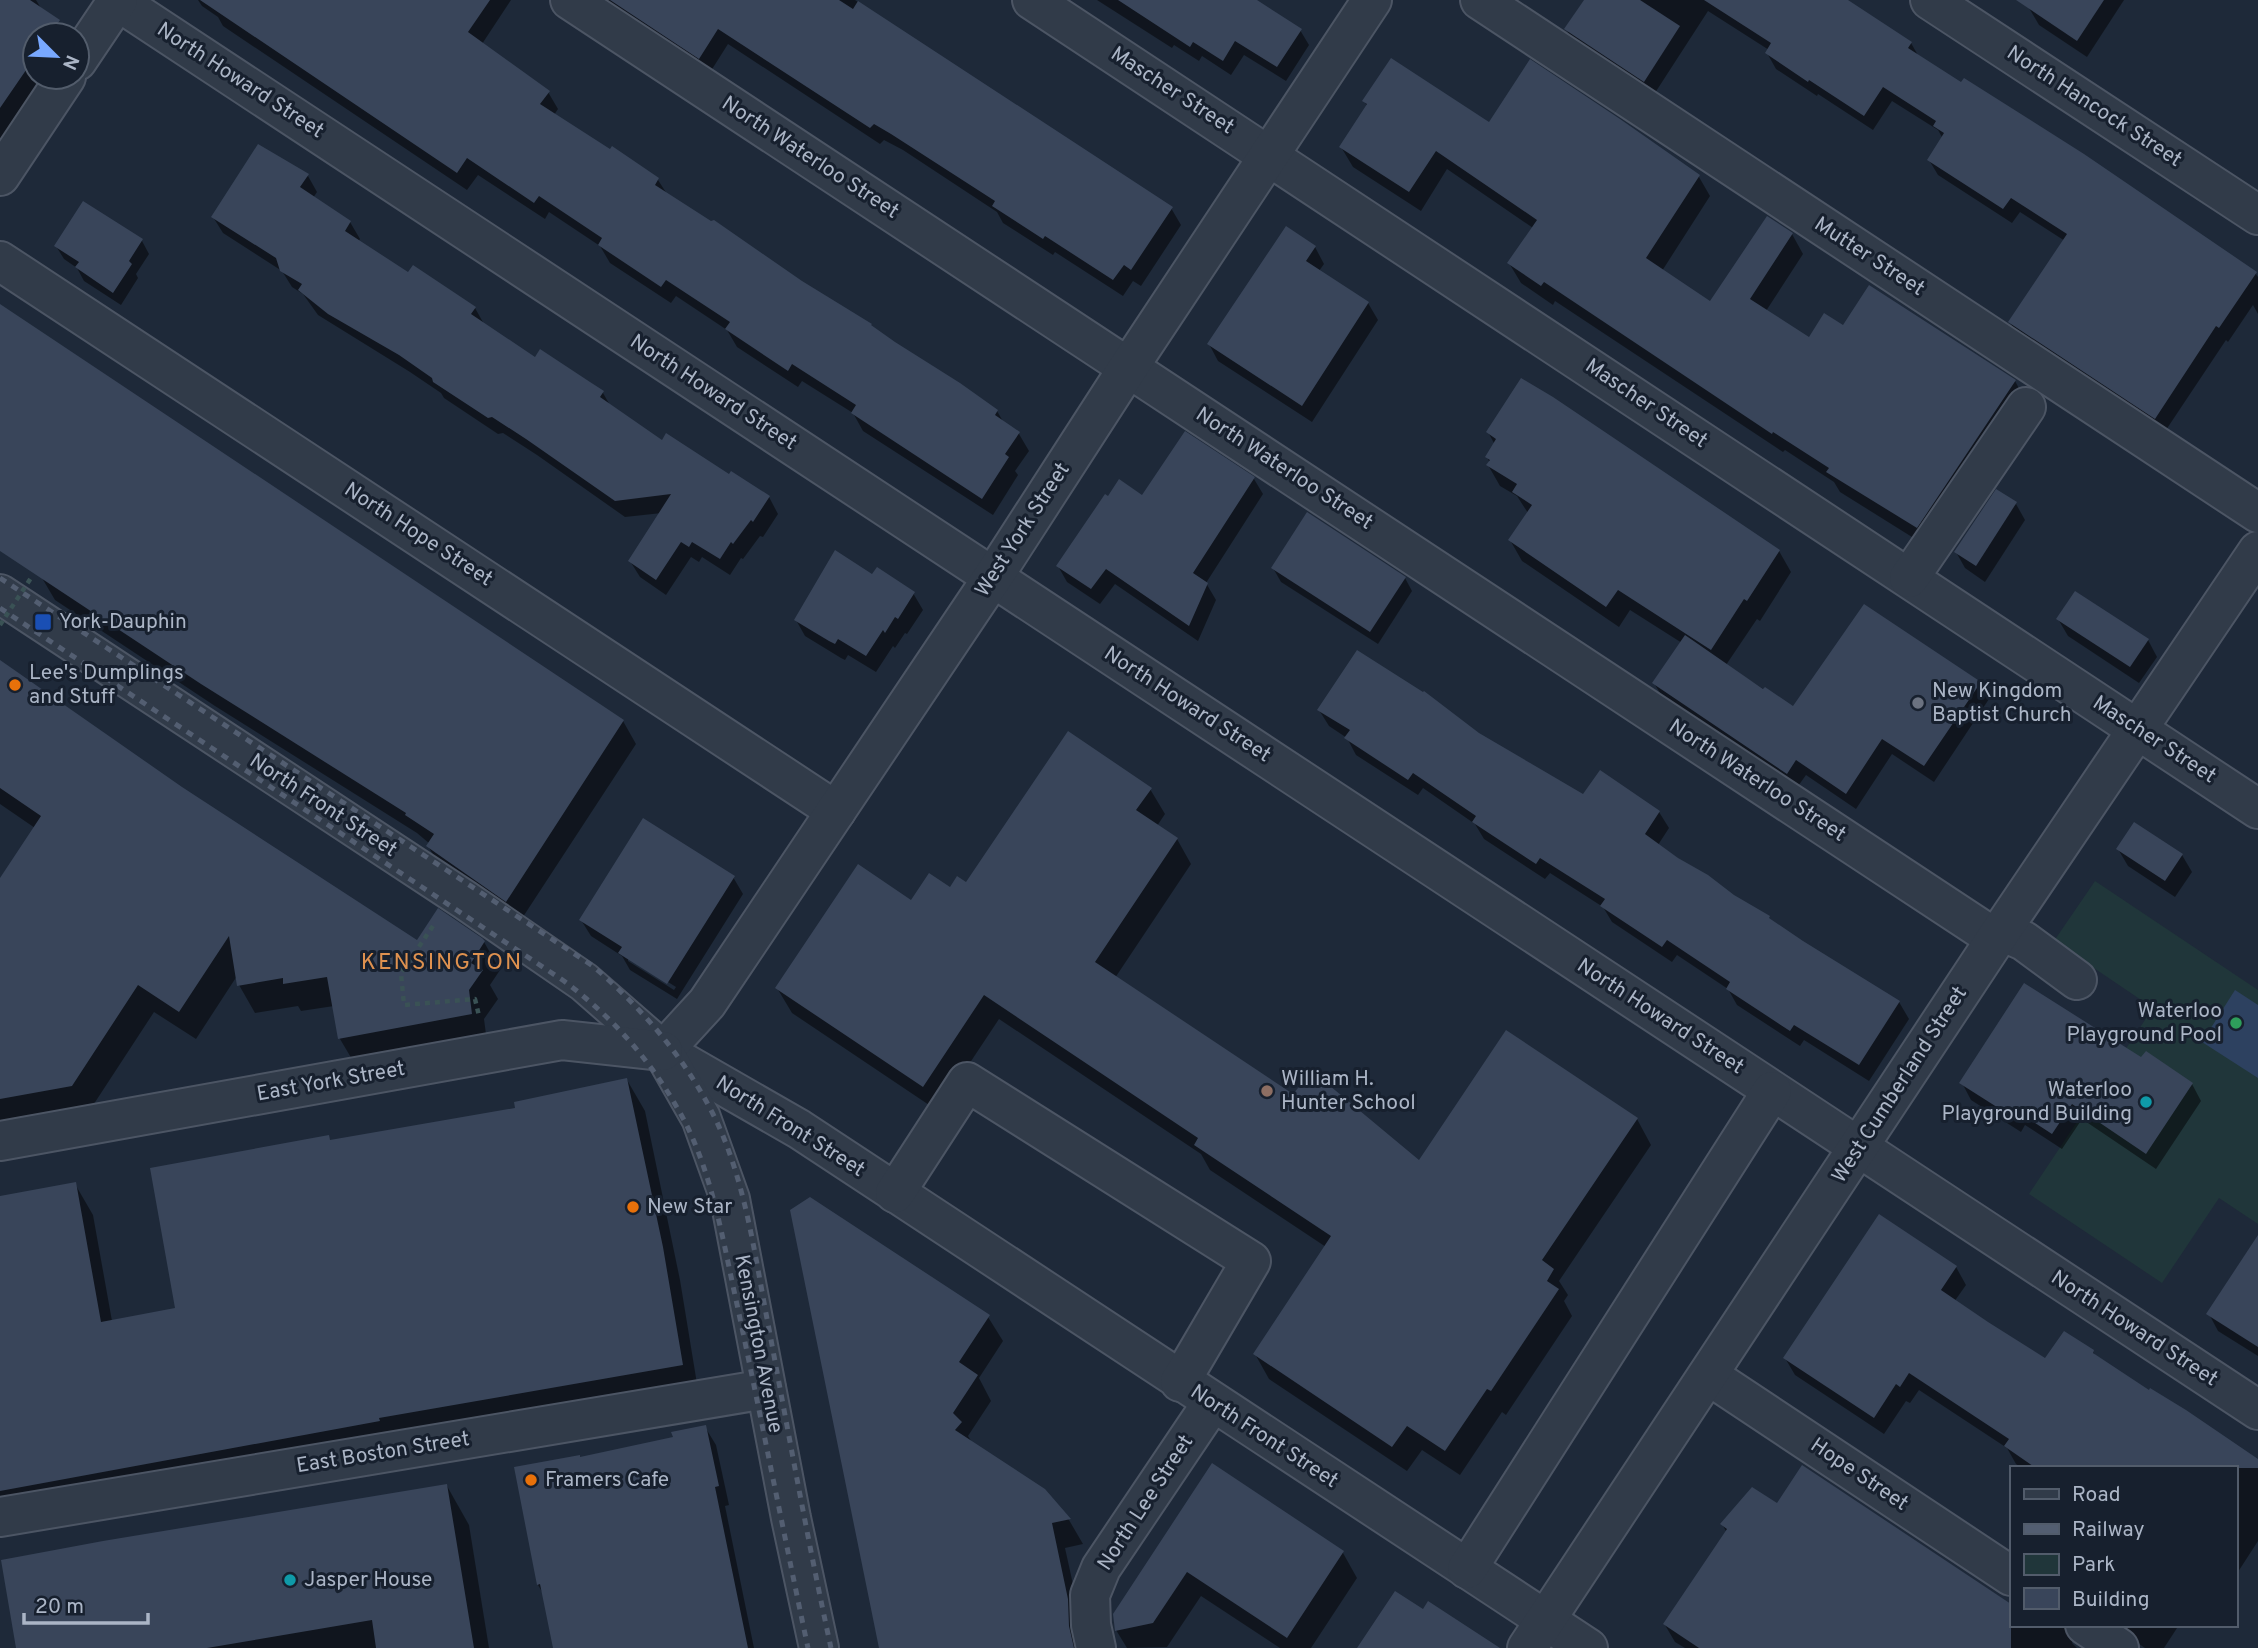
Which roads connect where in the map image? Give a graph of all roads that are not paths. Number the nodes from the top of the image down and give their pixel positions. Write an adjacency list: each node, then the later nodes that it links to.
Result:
1 (117, 0): 7 (street); 17 (street, North Howard Street)
2 (570, 0): 13 (street, North Waterloo Street)
3 (1032, 0): 9 (street, Mascher Street)
4 (1373, 0): 9 (street, West York Street)
5 (1480, 0): 15 (street, Mutter Street)
6 (1930, 0): 11 (street, North Hancock Street)
7 (91, 40)
8 (57, 91): 10 (street)
9 (1271, 156): 13 (street, West York Street); 18 (street, Mascher Street)
10 (0, 177)
11 (2258, 215)
12 (0, 261): 22 (street, North Hope Street)
13 (1128, 368): 17 (street, West York Street); 23 (street, North Waterloo Street)
14 (2026, 407): 18 (street)
15 (2258, 513)
16 (2258, 551): 20 (street, West Cumberland Street)
17 (993, 577): 22 (street, West York Street); 26 (street, North Howard Street)
18 (1909, 578): 20 (street, Mascher Street)
19 (16, 586): 25 (street, North Front Street)
20 (2138, 730): 21 (street, Mascher Street); 23 (street, West Cumberland Street)
21 (2258, 808)
22 (836, 811): 25 (street, West York Street)
23 (1999, 935): 24 (street, North Waterloo Street); 28 (street, West Cumberland Street)
24 (2077, 980)
25 (663, 1051): 27 (street, East York Street); 29 (street, North Front Street); 32 (street, Kensington Avenue)
26 (1772, 1091): 28 (street, North Howard Street); 36 (street)
27 (0, 1140)
28 (1859, 1148): 30 (street, West Cumberland Street); 34 (street, North Howard Street)
29 (895, 1193): 31 (street, North Front Street); 31 (street)
30 (1708, 1375): 37 (street, Hope Street); 39 (street, West Cumberland Street)
31 (1180, 1381): 33 (street, North Front Street)
32 (766, 1389): 35 (street, East Boston Street); 40 (street, Kensington Avenue)
33 (1212, 1403): 36 (street, North Front Street); 41 (street, North Lee Street)
34 (2258, 1410)
35 (0, 1517)
36 (1467, 1569): 39 (street, North Front Street)
37 (2010, 1575)
38 (2088, 1627): 43 (street)
39 (1536, 1634): 42 (street, North Front Street)
40 (819, 1648)
41 (1096, 1648)
42 (1588, 1648)
43 (2119, 1648)

